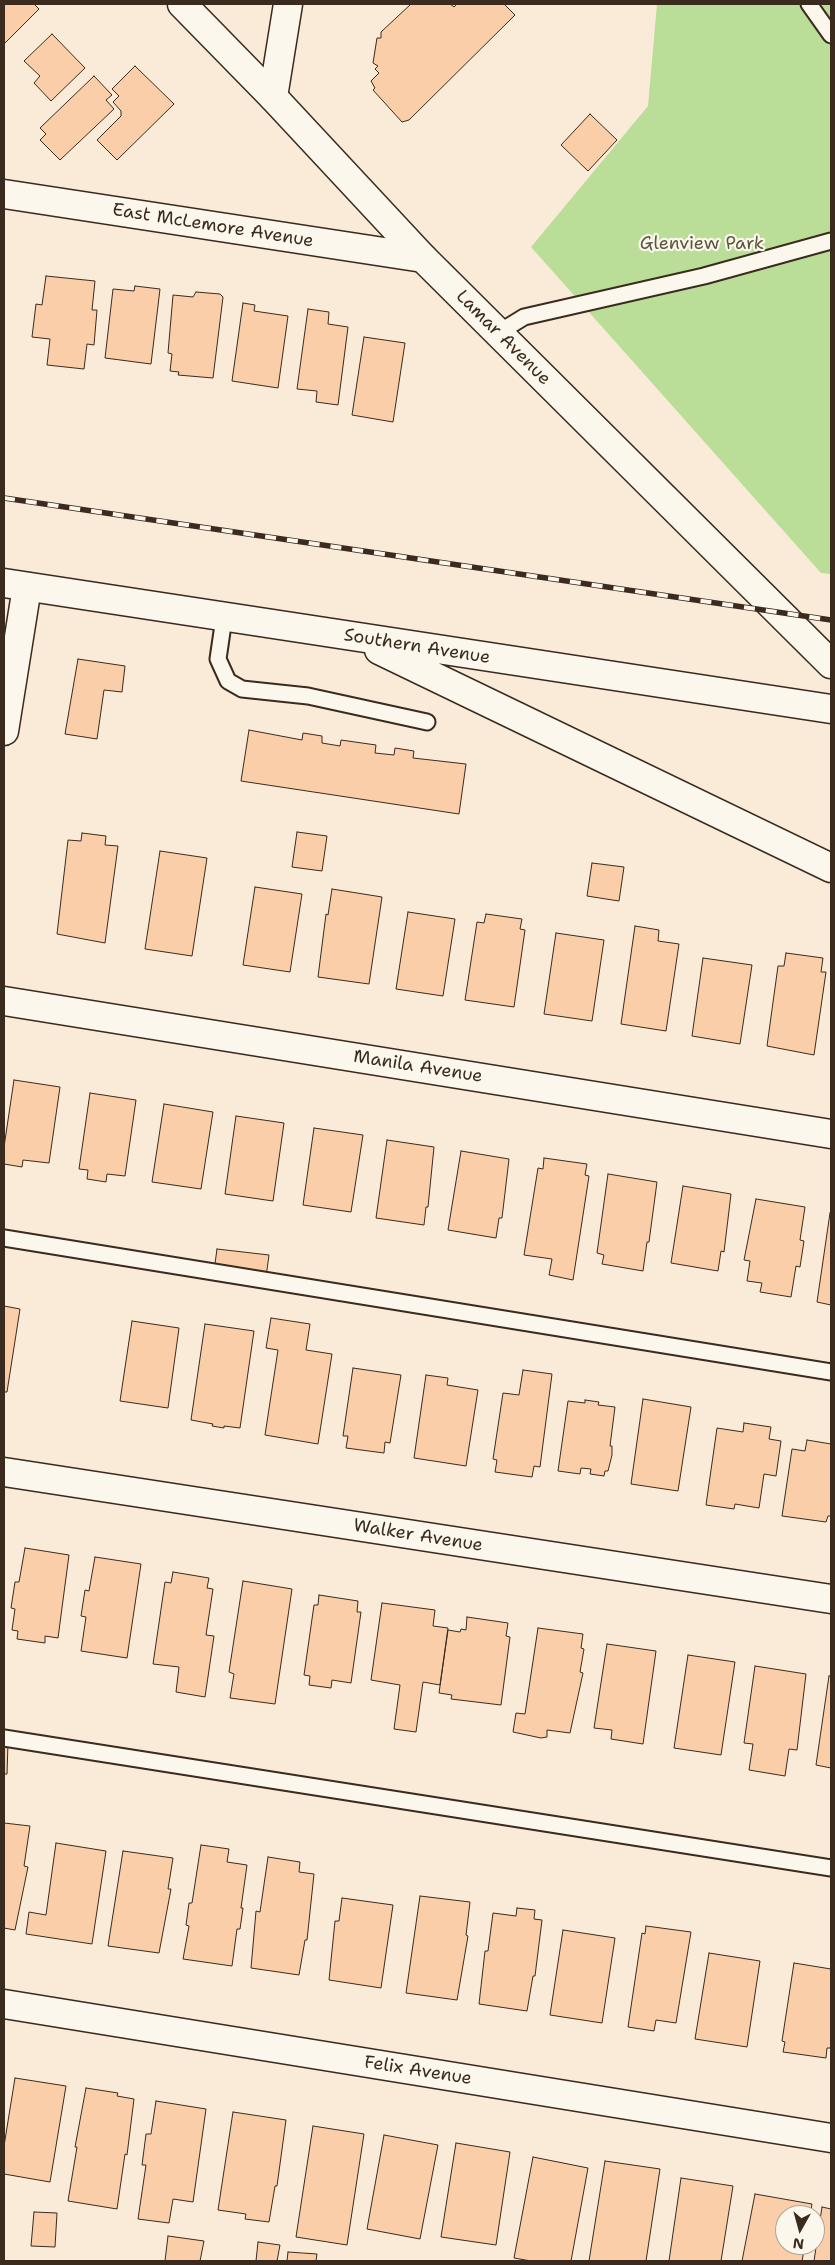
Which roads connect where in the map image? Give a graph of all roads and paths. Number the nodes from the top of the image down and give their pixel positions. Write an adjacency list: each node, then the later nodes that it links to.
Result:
1 (182, 4): 5 (street, Lamar Avenue)
2 (288, 4): 5 (street)
3 (809, 4): 4 (lane)
4 (831, 35)
5 (273, 97): 8 (street, Lamar Avenue)
6 (4, 194): 8 (street, East McLemore Avenue)
7 (831, 241): 9 (lane)
8 (423, 258): 9 (street, Lamar Avenue)
9 (498, 333): 13 (street, Lamar Avenue)
10 (15, 585): 11 (street, Southern Avenue); 16 (street)
11 (224, 618): 12 (street, Southern Avenue); 15 (lane)
12 (353, 637): 14 (street, Southern Avenue); 17 (street)
13 (831, 664)
14 (831, 709)
15 (427, 722)
16 (4, 731)
17 (831, 868)
18 (4, 1001): 19 (street, Manila Avenue)
19 (831, 1134)
20 (4, 1238): 21 (lane)
21 (831, 1372)
22 (4, 1472): 23 (street, Walker Avenue)
23 (831, 1599)
24 (4, 1738): 25 (lane)
25 (831, 1868)
26 (4, 2004): 27 (street, Felix Avenue)
27 (831, 2138)

